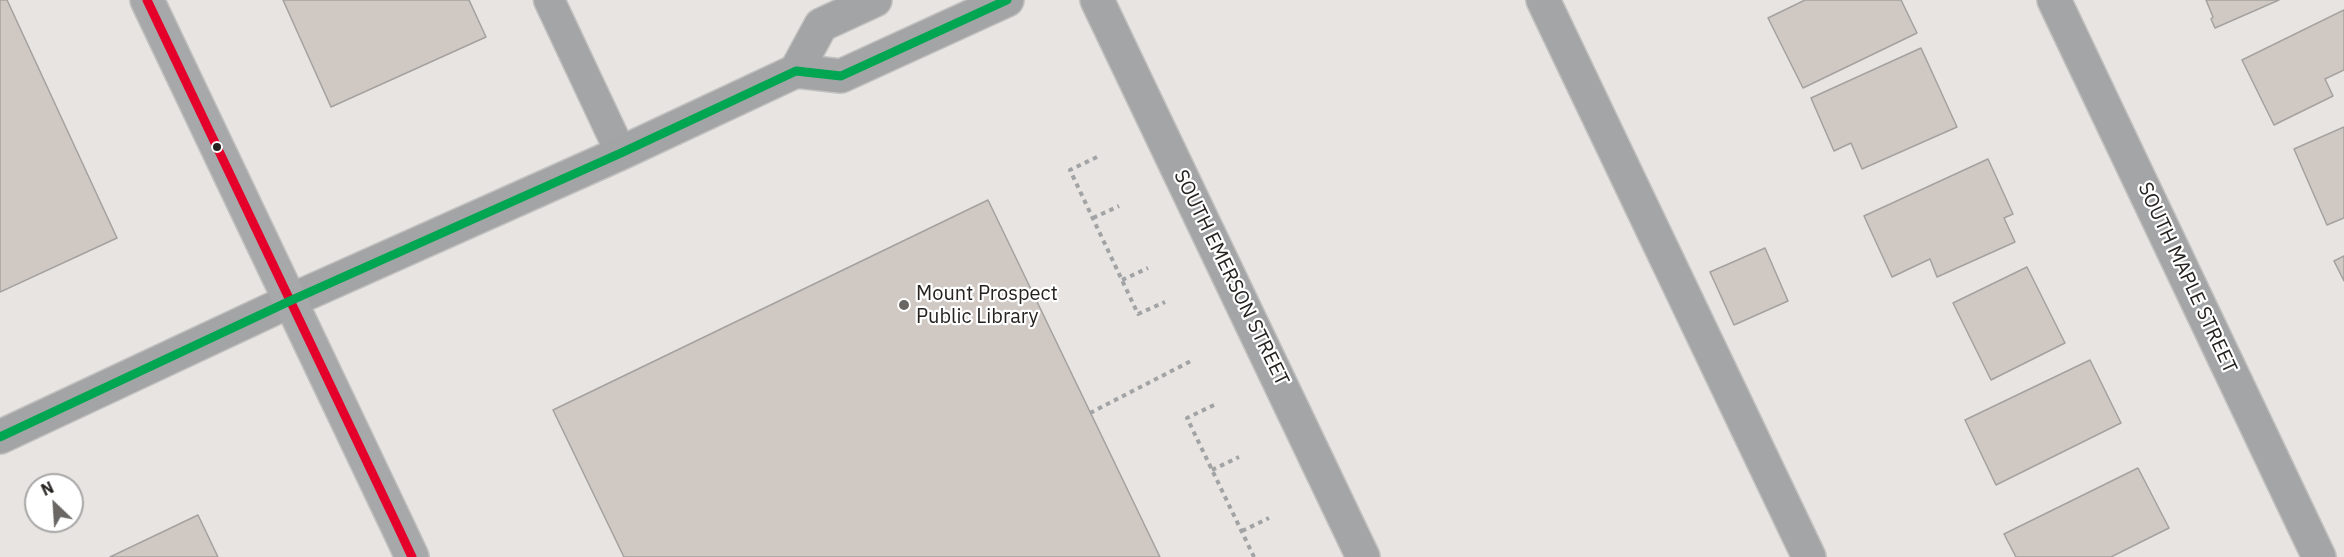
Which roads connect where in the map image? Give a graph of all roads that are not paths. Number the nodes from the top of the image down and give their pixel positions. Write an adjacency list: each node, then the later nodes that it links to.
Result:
1 (147, 0): 10 (main road)
2 (549, 0): 9 (lane)
3 (875, 0): 8 (main road)
4 (1007, 0): 8 (main road)
5 (1097, 0): 13 (street, SOUTH EMERSON STREET)
6 (1543, 0): 14 (street)
7 (2054, 0): 15 (street, SOUTH MAPLE STREET)
8 (796, 71): 9 (main road)
9 (621, 153): 10 (main road)
10 (292, 300): 11 (main road); 12 (main road)
11 (0, 437)
12 (412, 557)
13 (1364, 557)
14 (1809, 557)
15 (2319, 557)

